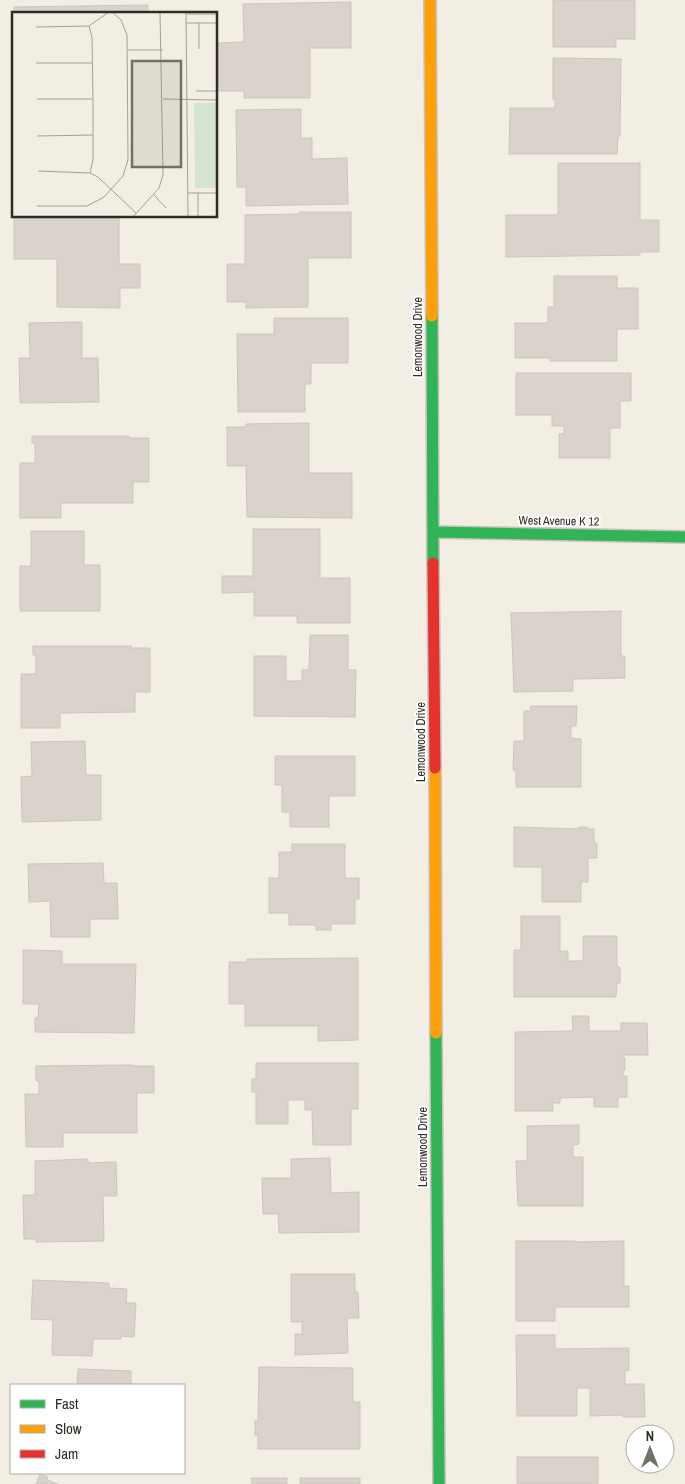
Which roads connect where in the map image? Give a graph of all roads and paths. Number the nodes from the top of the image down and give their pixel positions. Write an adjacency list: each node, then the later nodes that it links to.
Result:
1 (430, 0): 2 (street, Lemonwood Drive)
2 (433, 532): 3 (street, West Avenue K 12); 4 (street, Lemonwood Drive)
3 (685, 537)
4 (439, 1484)

